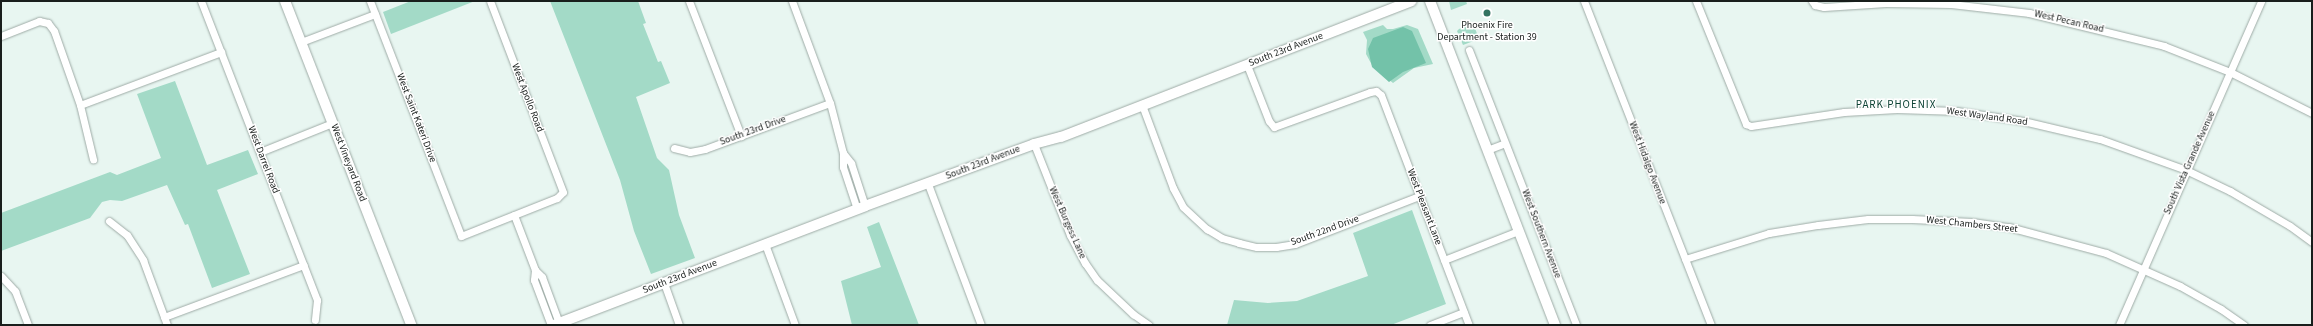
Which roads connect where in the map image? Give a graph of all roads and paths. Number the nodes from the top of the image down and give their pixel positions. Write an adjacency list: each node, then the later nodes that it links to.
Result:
1 (201, 1): 17 (street, West Darrel Road)
2 (285, 1): 15 (street, West Vineyard Road)
3 (370, 1): 13 (street, West Saint Kateri Drive)
4 (490, 1): 36 (street, West Apollo Road)
5 (689, 1): 25 (street)
6 (792, 1): 20 (street)
7 (1412, 1): 18 (street, South 23rd Avenue)
8 (1430, 1): 29 (street, West Southern Avenue)
9 (1584, 1): 41 (street, West Hidalgo Avenue)
10 (1696, 1): 32 (street, West Wayland Road)
11 (1812, 1): 19 (street, West Pecan Road)
12 (2261, 1): 19 (street, South Vista Grande Avenue)
13 (375, 14): 15 (street); 36 (street, West Saint Kateri Drive)
14 (1, 36): 21 (street)
15 (301, 42): 24 (street, West Vineyard Road)
16 (1469, 50): 26 (street, West Southern Avenue)
17 (221, 52): 21 (street); 30 (street, West Darrel Road)
18 (1247, 65): 22 (street, South 23rd Avenue); 34 (street, West Pleasant Lane)
19 (2230, 72): 23 (street, West Pecan Road); 32 (street, South Vista Grande Avenue)
20 (830, 103): 25 (street, South 23rd Drive); 35 (street)
21 (80, 105): 31 (street)
22 (1142, 105): 27 (street, South 23rd Avenue); 34 (street, South 22nd Drive)
23 (2312, 113)
24 (332, 124): 30 (street); 53 (street, West Vineyard Road)
25 (741, 136): 28 (street, South 23rd Drive)
26 (1505, 143): 29 (street); 61 (street, West Southern Avenue)
27 (1034, 144): 33 (street, South 23rd Avenue); 57 (street, West Burgess Lane)
28 (674, 148)
29 (1487, 150): 38 (street, West Southern Avenue)
30 (260, 152): 43 (street, West Darrel Road)
31 (93, 159)
32 (2186, 170): 39 (street, West Wayland Road); 44 (street, South Vista Grande Avenue)
33 (928, 184): 35 (street, South 23rd Avenue); 56 (street)
34 (1419, 196): 42 (street, West Pleasant Lane)
35 (861, 207): 40 (street, South 23rd Avenue)
36 (514, 215): 50 (street)
37 (109, 221): 48 (street)
38 (1518, 231): 42 (street); 60 (street, West Southern Avenue)
39 (2312, 242)
40 (765, 244): 46 (street, South 23rd Avenue); 55 (street)
41 (1685, 259): 44 (street, West Chambers Street); 62 (street, West Hidalgo Avenue)
42 (1444, 260): 47 (street, West Pleasant Lane)
43 (304, 265): 48 (street); 49 (street, West Darrel Road)
44 (2144, 269): 63 (street, South Vista Grande Avenue); 64 (street, West Chambers Street)
45 (1, 276): 51 (street)
46 (664, 283): 50 (street, South 23rd Avenue); 54 (street)
47 (1464, 312): 58 (street); 59 (street, West Pleasant Lane)
48 (164, 317): 52 (street)
49 (315, 320)
50 (555, 324)
51 (28, 325)
52 (167, 325)
53 (411, 325)
54 (680, 325)
55 (795, 325)
56 (981, 325)
57 (1149, 325)
58 (1430, 325)
59 (1469, 325)
60 (1554, 325)
61 (1576, 325)
62 (1711, 325)
63 (2119, 325)
64 (2244, 325)

